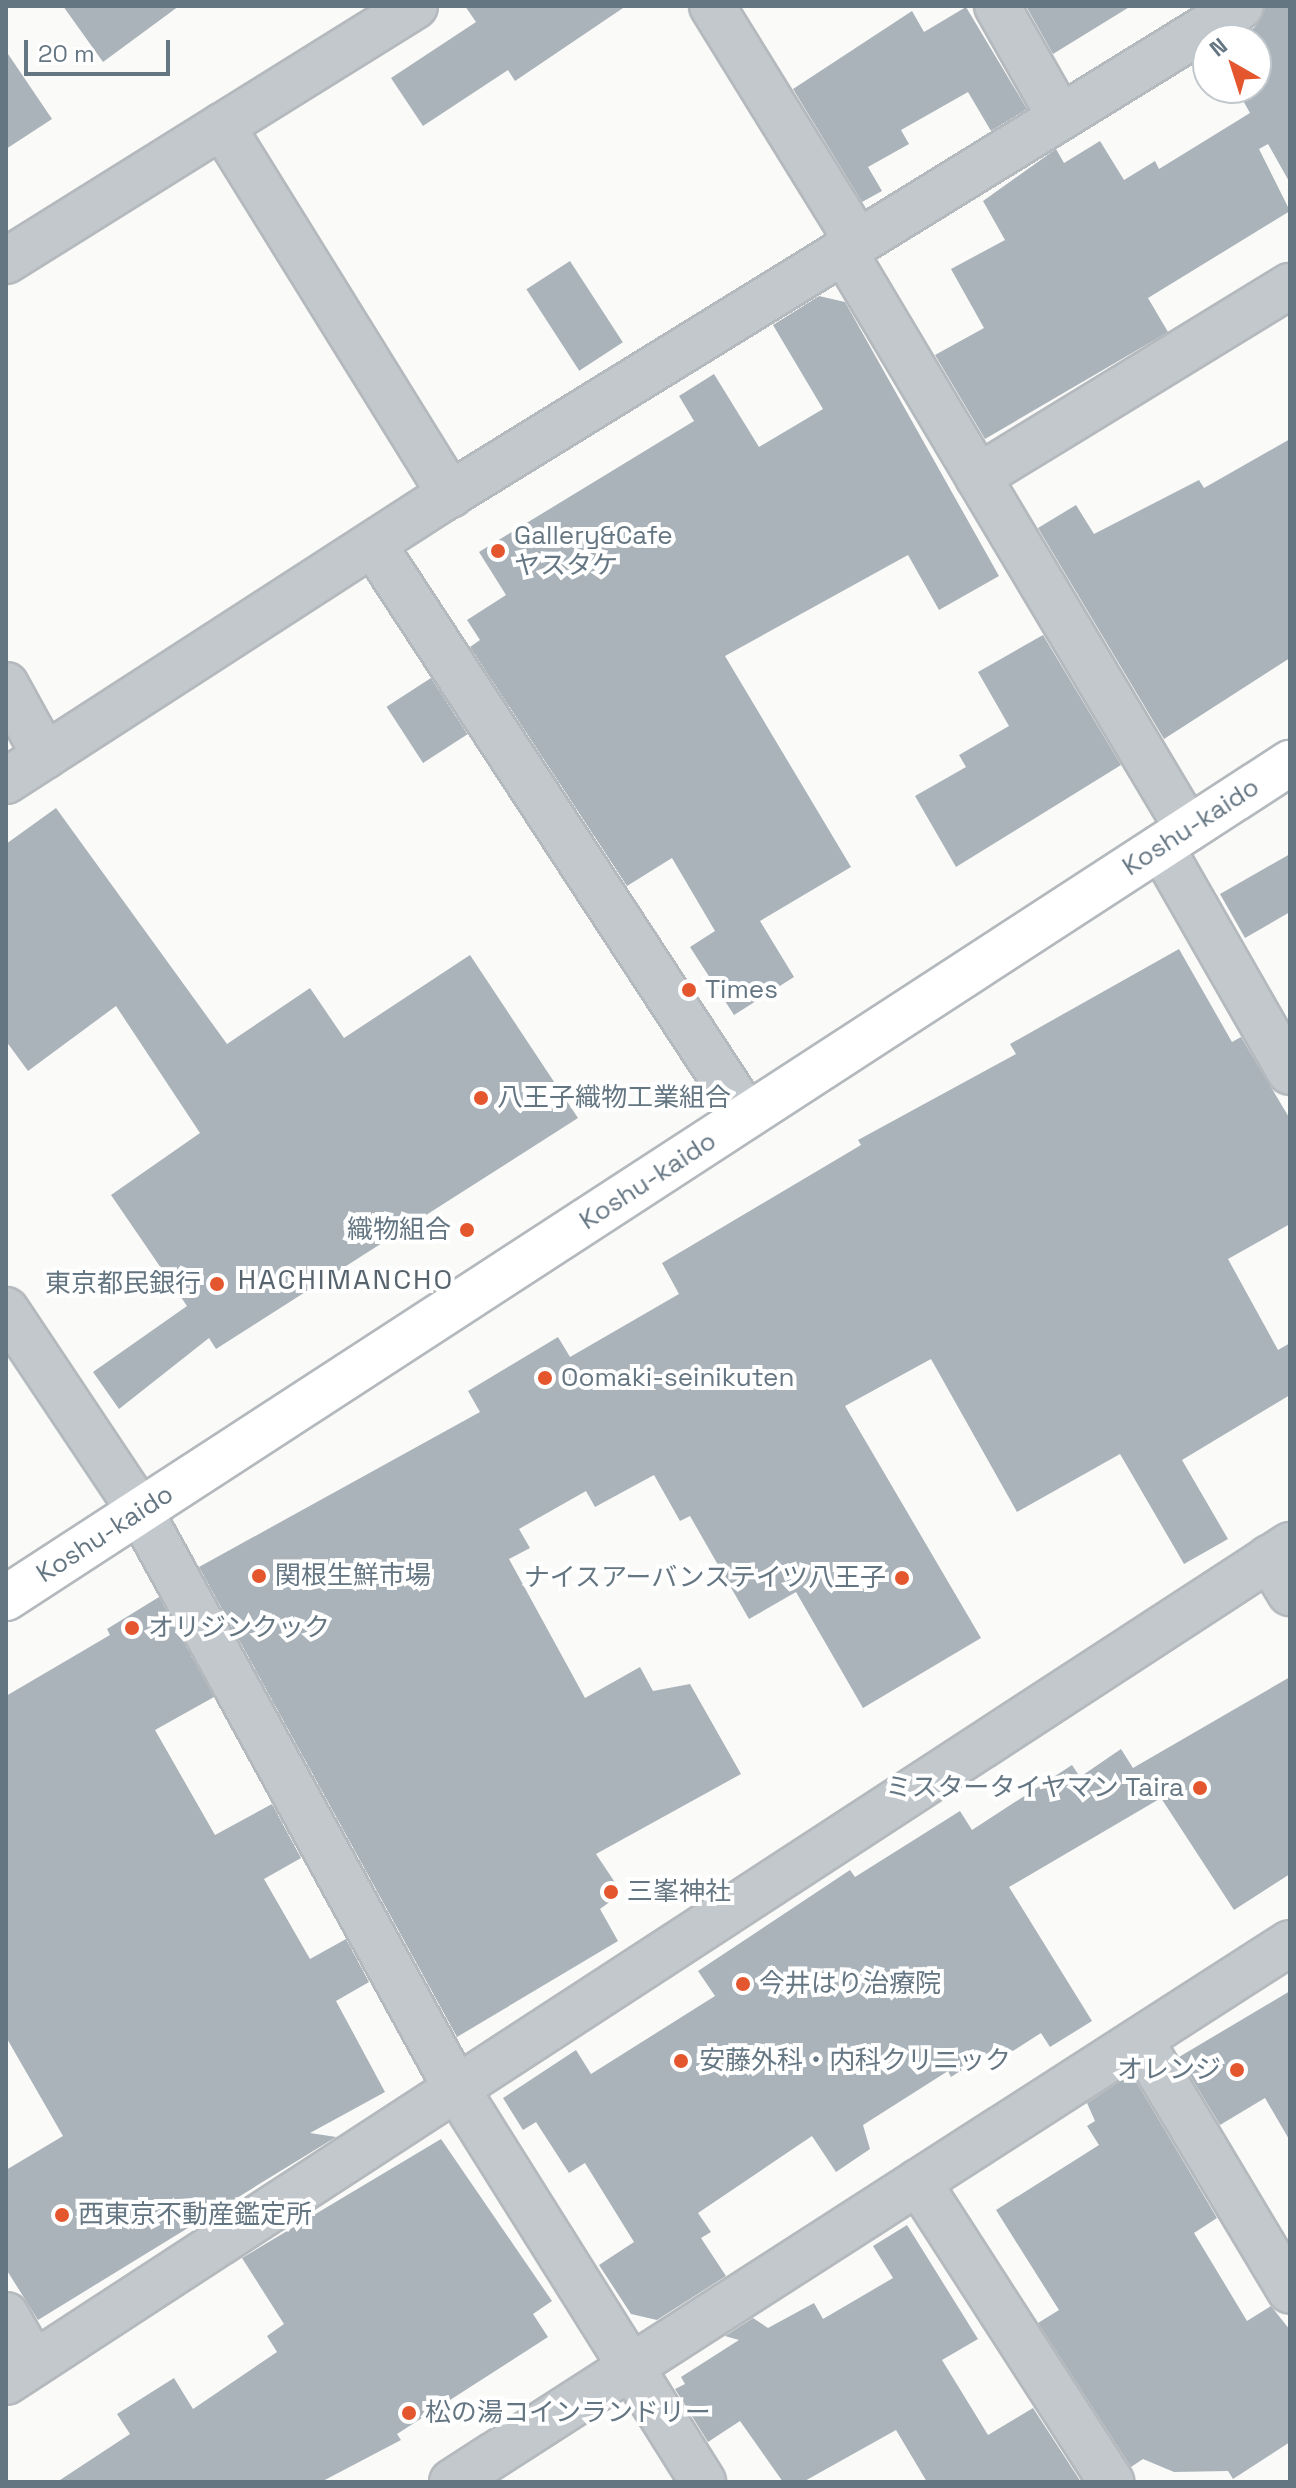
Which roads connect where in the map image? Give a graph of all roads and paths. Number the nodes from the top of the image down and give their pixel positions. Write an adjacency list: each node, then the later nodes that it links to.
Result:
1 (415, 6): 6 (street)
2 (712, 6): 7 (street)
3 (997, 6): 5 (street)
4 (1241, 6): 5 (street)
5 (1060, 117): 7 (street)
6 (222, 126): 8 (street); 11 (street)
7 (850, 246): 10 (street); 11 (street)
8 (6, 261)
9 (1290, 286): 10 (street)
10 (978, 477): 17 (street)
11 (451, 495): 12 (street)
12 (373, 544): 14 (street); 19 (street)
13 (6, 685): 14 (street)
14 (45, 756): 16 (street)
15 (1290, 763): 17 (highway, Koshu-kaido)
16 (6, 781)
17 (1175, 838): 18 (street); 19 (highway, Koshu-kaido)
18 (1290, 1072)
19 (747, 1116): 21 (highway, Koshu-kaido)
20 (6, 1310): 21 (street)
21 (140, 1511): 23 (highway, Koshu-kaido); 26 (street)
22 (1283, 1565): 26 (street)
23 (6, 1598)
24 (1290, 1943): 25 (street)
25 (1140, 2040): 27 (street); 28 (street)
26 (456, 2088): 30 (street); 31 (street)
27 (918, 2182): 30 (street); 34 (street)
28 (1290, 2291)
29 (6, 2315): 31 (street)
30 (633, 2366): 32 (street); 33 (street)
31 (20, 2373)
32 (452, 2482)
33 (703, 2482)
34 (1111, 2482)

